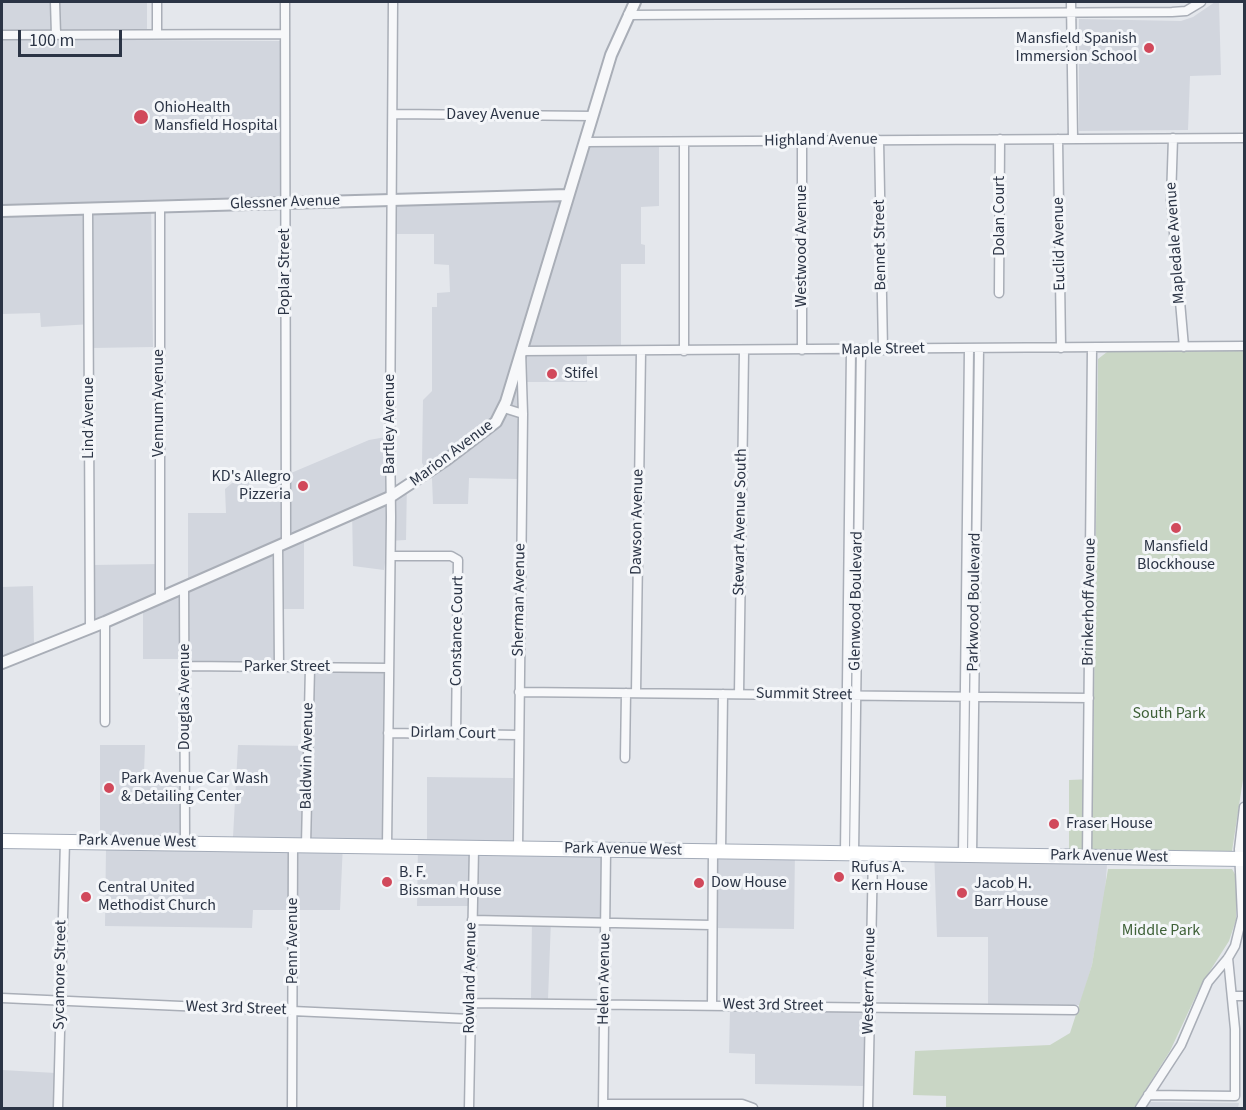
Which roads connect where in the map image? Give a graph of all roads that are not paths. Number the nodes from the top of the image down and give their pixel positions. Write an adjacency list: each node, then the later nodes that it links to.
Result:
1 (56, 2): 11 (street)
2 (157, 2): 10 (street)
3 (285, 2): 12 (street, Poplar Street)
4 (393, 2): 14 (street, Bartley Avenue)
5 (635, 2): 9 (street, Marion Avenue)
6 (1071, 2): 8 (street)
7 (1201, 2): 8 (street)
8 (1071, 13): 9 (street); 19 (street)
9 (628, 15): 15 (street, Marion Avenue)
10 (157, 33): 11 (street); 12 (street)
11 (56, 34): 13 (street)
12 (285, 34): 27 (street, Poplar Street)
13 (2, 35)
14 (393, 114): 15 (street, Davey Avenue); 26 (street, Bartley Avenue)
15 (593, 116): 23 (street, Marion Avenue)
16 (1173, 138): 17 (street); 19 (street); 33 (street, Mapledale Avenue)
17 (1245, 138)
18 (1058, 139): 19 (street, Highland Avenue); 21 (street, Highland Avenue); 34 (street, Euclid Avenue)
19 (1073, 139)
20 (879, 140): 21 (street, Highland Avenue); 22 (street, Highland Avenue); 40 (street, Bennet Street)
21 (1000, 140): 31 (street, Dolan Court)
22 (802, 141): 24 (street, Highland Avenue); 37 (street, Westwood Avenue)
23 (585, 142): 24 (street, Highland Avenue); 25 (street, Marion Avenue)
24 (684, 142): 43 (street)
25 (568, 195): 26 (street, Glessner Avenue); 41 (street, Marion Avenue)
26 (392, 200): 27 (street, Glessner Avenue); 47 (street, Bartley Avenue)
27 (285, 203): 28 (street, Glessner Avenue); 48 (street, Poplar Street)
28 (160, 208): 29 (street, Glessner Avenue); 51 (street, Vennum Avenue)
29 (88, 209): 30 (street, Glessner Avenue); 53 (street, Lind Avenue)
30 (2, 212)
31 (999, 293)
32 (1245, 346): 33 (street, Maple Street)
33 (1184, 347): 35 (street, Maple Street)
34 (1061, 348): 35 (street, Maple Street); 36 (street, Maple Street)
35 (1092, 348): 67 (street, Brinkerhoff Avenue)
36 (974, 349): 40 (street, Maple Street); 66 (street)
37 (802, 350): 38 (street, Maple Street); 44 (street, Maple Street)
38 (851, 350): 39 (street, Maple Street); 64 (street, Glenwood Boulevard)
39 (861, 350): 40 (street, Maple Street); 65 (street, Glenwood Boulevard)
40 (883, 350)
41 (521, 351): 42 (street, Maple Street); 45 (street, Marion Avenue); 46 (street, Sherman Avenue)
42 (641, 351): 43 (street, Maple Street); 61 (street, Dawson Avenue)
43 (684, 351): 44 (street, Maple Street)
44 (744, 351): 63 (street, Stewart Avenue South)
45 (504, 408): 46 (street); 47 (street, Marion Avenue)
46 (523, 414): 59 (street, Sherman Avenue)
47 (390, 497): 48 (street, Marion Avenue); 49 (street, Bartley Avenue)
48 (282, 544): 50 (street, Marion Avenue); 56 (street, Poplar Street)
49 (391, 555): 58 (street, Bartley Avenue); 70 (street, Constance Court)
50 (184, 586): 51 (street, Marion Avenue); 55 (street, Douglas Avenue)
51 (160, 598): 52 (street, Marion Avenue)
52 (105, 621): 53 (street, Marion Avenue); 68 (street)
53 (90, 628): 54 (street, Marion Avenue)
54 (2, 663)
55 (184, 666): 56 (street, Parker Street); 76 (street, Douglas Avenue)
56 (279, 667): 57 (street, Parker Street)
57 (310, 667): 58 (street, Parker Street); 77 (street, Baldwin Avenue)
58 (389, 668): 69 (street, Bartley Avenue)
59 (519, 692): 60 (street, Summit Street); 71 (street, Sherman Avenue)
60 (626, 693): 61 (street, Summit Street); 72 (street)
61 (636, 693): 62 (street, Summit Street)
62 (723, 694): 63 (street, Summit Street); 82 (street)
63 (739, 694): 64 (street, Summit Street)
64 (846, 695): 65 (street, Summit Street); 83 (street, Glenwood Boulevard)
65 (856, 695): 66 (street, Summit Street); 83 (street, Glenwood Boulevard)
66 (970, 697): 67 (street, Summit Street); 85 (street)
67 (1089, 698): 86 (street, Brinkerhoff Avenue)
68 (105, 722)
69 (388, 733): 70 (street, Dirlam Court); 78 (street, Bartley Avenue)
70 (456, 734): 71 (street, Dirlam Court)
71 (518, 735): 80 (street, Sherman Avenue)
72 (625, 758)
73 (1245, 807): 87 (street)
74 (2, 842): 75 (main road, Park Avenue West)
75 (65, 842): 76 (main road, Park Avenue West); 96 (street, Sycamore Street)
76 (185, 843): 77 (main road, Park Avenue West)
77 (300, 845): 78 (main road, Park Avenue West); 102 (street, Penn Avenue)
78 (387, 846): 79 (main road, Park Avenue West)
79 (474, 848): 80 (main road, Park Avenue West); 88 (street, Rowland Avenue)
80 (518, 848): 81 (main road, Park Avenue West)
81 (606, 850): 82 (main road, Park Avenue West); 89 (street, Helen Avenue)
82 (717, 851): 83 (main road, Park Avenue West); 90 (street)
83 (849, 853): 84 (main road, Park Avenue West)
84 (873, 853): 85 (main road, Park Avenue West); 100 (street, Western Avenue)
85 (967, 855): 86 (main road, Park Avenue West)
86 (1087, 856): 87 (main road, Park Avenue West)
87 (1243, 858): 91 (street)
88 (472, 920): 89 (street); 97 (street, Rowland Avenue)
89 (605, 923): 90 (street); 98 (street, Helen Avenue)
90 (711, 925): 99 (street)
91 (1228, 958): 92 (street); 93 (street)
92 (1210, 978): 93 (street); 104 (street)
93 (1231, 993): 94 (street); 104 (street)
94 (1245, 996)
95 (2, 998): 96 (street, West 3rd Street)
96 (60, 1001): 102 (street, West 3rd Street); 106 (street, Sycamore Street)
97 (471, 1003): 98 (street, West 3rd Street); 103 (street, Rowland Avenue)
98 (604, 1005): 99 (street, West 3rd Street); 105 (street, Helen Avenue)
99 (712, 1006): 100 (street, West 3rd Street)
100 (870, 1007): 101 (street, West 3rd Street); 110 (street, Western Avenue)
101 (1074, 1010)
102 (292, 1011): 103 (street, West 3rd Street); 107 (street, Penn Avenue)
103 (471, 1019): 108 (street, Rowland Avenue)
104 (1148, 1095): 111 (street)
105 (603, 1106): 109 (street)
106 (58, 1108)
107 (292, 1108)
108 (469, 1108)
109 (753, 1108)
110 (868, 1108)
111 (1140, 1108)

